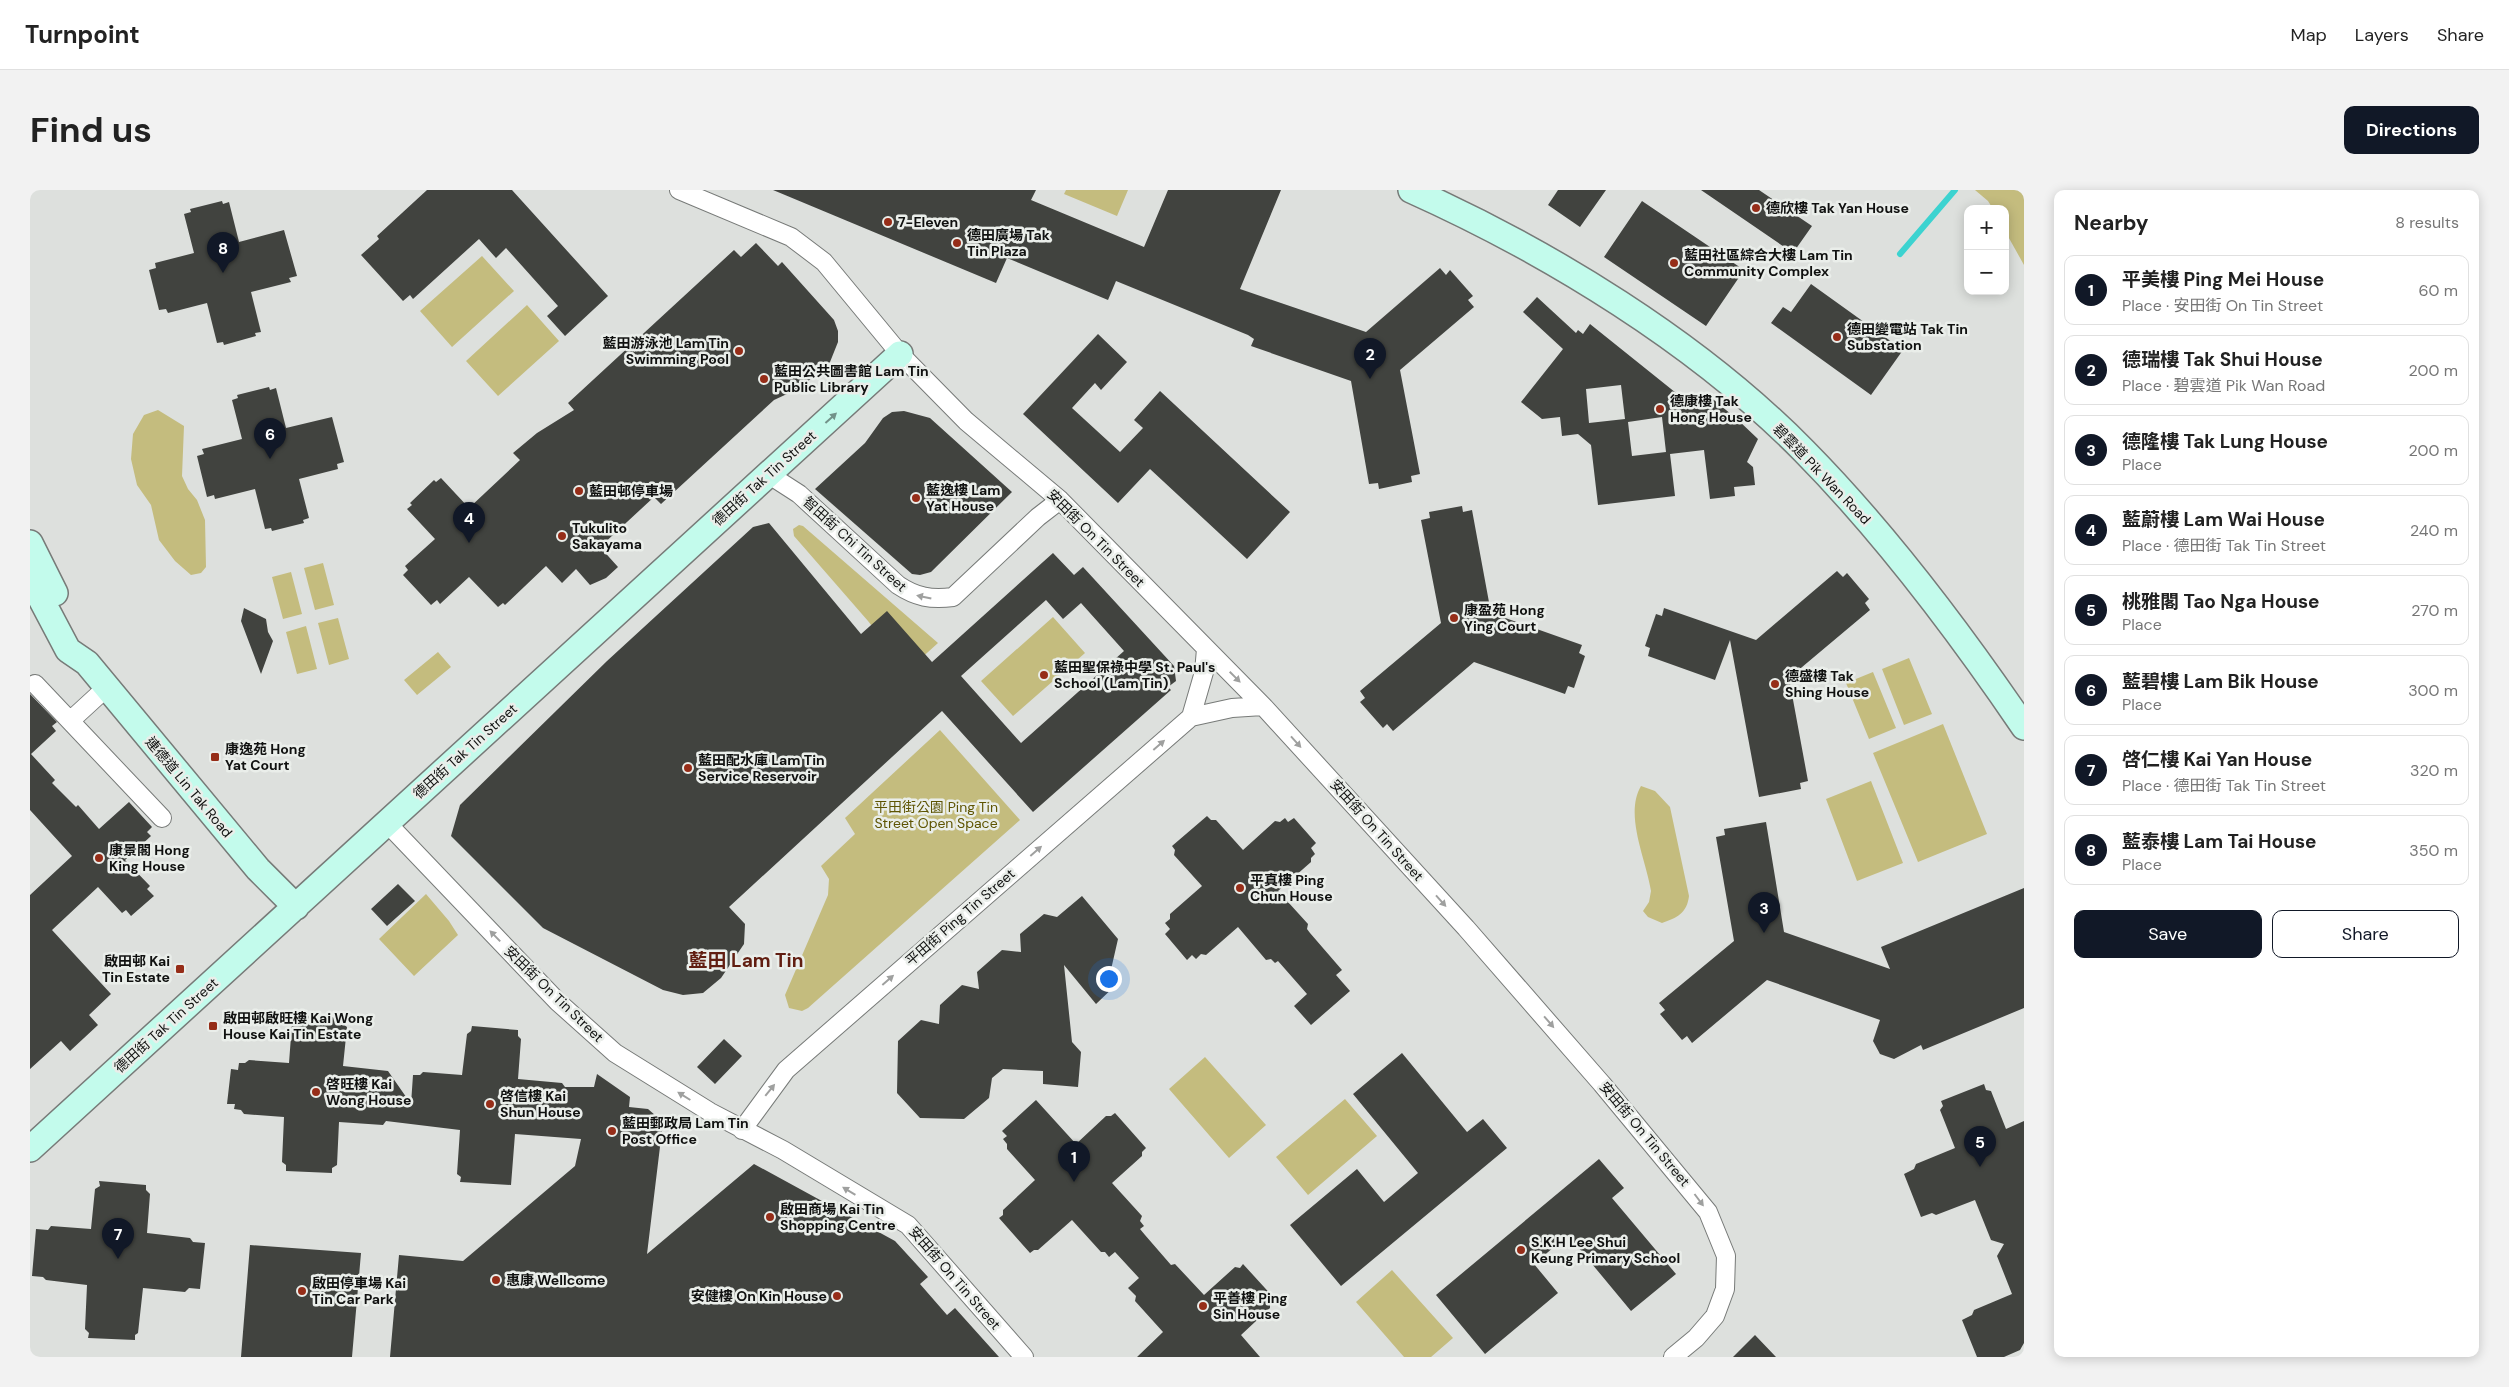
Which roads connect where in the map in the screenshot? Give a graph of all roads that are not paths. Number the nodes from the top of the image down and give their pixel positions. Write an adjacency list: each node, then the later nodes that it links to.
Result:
1 (679, 190): 3 (street, 安田街 On Tin Street)
2 (1411, 190): 15 (street, 碧雲道 Pik Wan Road)
3 (900, 354): 4 (street, 德田街 Tak Tin Street, one-way to 3); 5 (street, 安田街 On Tin Street)
4 (768, 474): 5 (street, 智田街 Chi Tin Street, one-way to 4); 17 (street, 德田街 Tak Tin Street)
5 (1060, 500): 8 (street, 安田街 On Tin Street)
6 (30, 544): 9 (street, 連德道 Lin Tak Road)
7 (30, 578): 9 (street, 連德道 Lin Tak Road)
8 (1206, 649): 12 (street, 安田街 On Tin Street, one-way to 12); 13 (street)
9 (87, 663): 11 (street, 連德道 Lin Tak Road)
10 (35, 684): 14 (street)
11 (106, 688): 14 (street); 18 (street, 連德道 Lin Tak Road)
12 (1263, 706): 13 (street, 平田街 Ping Tin Street); 22 (street, 安田街 On Tin Street, one-way to 22)
13 (1191, 717): 19 (street, 平田街 Ping Tin Street, one-way to 13)
14 (70, 721): 16 (street)
15 (2024, 727)
16 (162, 818)
17 (386, 822): 18 (street, 德田街 Tak Tin Street); 19 (street, 安田街 On Tin Street, one-way to 17)
18 (296, 907): 20 (street, 德田街 Tak Tin Street)
19 (742, 1130): 21 (street, 安田街 On Tin Street, one-way to 19)
20 (30, 1149)
21 (1024, 1357)
22 (1673, 1357)

